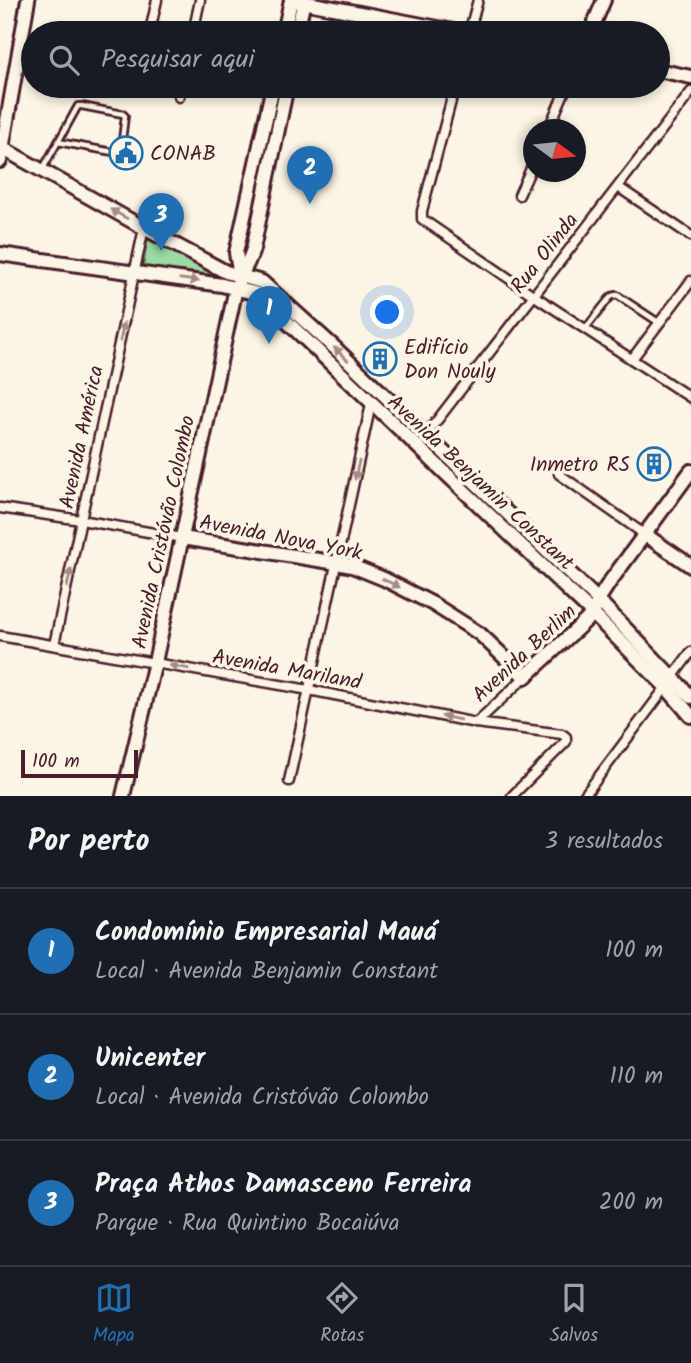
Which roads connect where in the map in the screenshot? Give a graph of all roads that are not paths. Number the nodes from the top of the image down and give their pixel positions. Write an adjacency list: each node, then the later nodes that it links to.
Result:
1 (28, 0): 7 (main road)
2 (157, 0): 8 (street)
3 (200, 0): 9 (street)
4 (298, 0): 10 (main road); 11 (main road); 12 (main road)
5 (478, 0): 13 (street)
6 (604, 0): 14 (main road)
7 (24, 21)
8 (152, 21)
9 (196, 21)
10 (289, 21)
11 (298, 21)
12 (404, 21)
13 (472, 21)
14 (595, 21)
15 (21, 39): 25 (main road)
16 (670, 73): 17 (main road)
17 (691, 77)
18 (691, 92): 28 (street, Rua Olinda)
19 (269, 98): 35 (main road, Avenida Cristóvão Colombo)
20 (284, 98): 35 (main road, Avenida Cristóvão Colombo)
21 (452, 98): 36 (street)
22 (562, 98): 23 (street)
23 (553, 119)
24 (58, 142): 24 (lane); 26 (lane)
25 (1, 152): 26 (main road)
26 (42, 171): 30 (main road, one-way to 26)
27 (525, 182): 29 (street)
28 (618, 187): 31 (street); 36 (street, Rua Olinda)
29 (519, 195)
30 (144, 229): 33 (street, Avenida América); 35 (main road)
31 (691, 236)
32 (0, 254): 33 (main road)
33 (135, 272): 35 (main road, one-way to 35); 46 (street, Avenida América, one-way to 33)
34 (691, 281): 37 (street)
35 (238, 282): 41 (main road, Avenida Benjamin Constant); 42 (main road, Avenida Benjamin Constant, one-way to 35); 48 (main road, Avenida Cristóvão Colombo)
36 (533, 295): 38 (street); 42 (street, Rua Olinda)
37 (659, 323): 38 (lane); 39 (street)
38 (585, 329): 39 (street)
39 (632, 359): 40 (street)
40 (691, 398)
41 (371, 404): 49 (street, one-way to 49); 52 (main road, Avenida Benjamin Constant)
42 (425, 436): 51 (main road, Avenida Benjamin Constant)
43 (691, 471): 47 (main road, Avenida Berlim)
44 (559, 474): 47 (street)
45 (0, 508): 46 (street, Avenida Nova York)
46 (81, 520): 48 (street, Avenida Nova York); 54 (street, Avenida América, one-way to 46)
47 (644, 534): 50 (main road); 51 (main road, Avenida Berlim)
48 (182, 538): 49 (main road, Avenida Nova York); 56 (main road, Avenida Cristóvão Colombo)
49 (337, 563): 57 (main road, Avenida Nova York, one-way to 57); 59 (street)
50 (691, 566)
51 (598, 600): 52 (main road, Avenida Berlim); 58 (main road, Avenida Benjamin Constant)
52 (593, 614): 57 (main road, Avenida Berlim); 58 (main road, Avenida Benjamin Constant)
53 (0, 636): 54 (street, Avenida Mariland)
54 (54, 649): 56 (street, Avenida Mariland)
55 (691, 652): 58 (street)
56 (155, 662): 59 (street, Avenida Mariland, one-way to 56); 64 (main road, Avenida Cristóvão Colombo)
57 (525, 677): 62 (street, Avenida Berlim)
58 (670, 682): 60 (main road, Avenida Benjamin Constant); 61 (main road, Avenida Benjamin Constant); 66 (street)
59 (309, 690): 62 (street, Avenida Mariland, one-way to 59); 63 (street)
60 (691, 696)
61 (691, 716)
62 (476, 723): 65 (street, Avenida Mariland)
63 (289, 781)
64 (126, 796)
65 (512, 796)
66 (584, 796)

